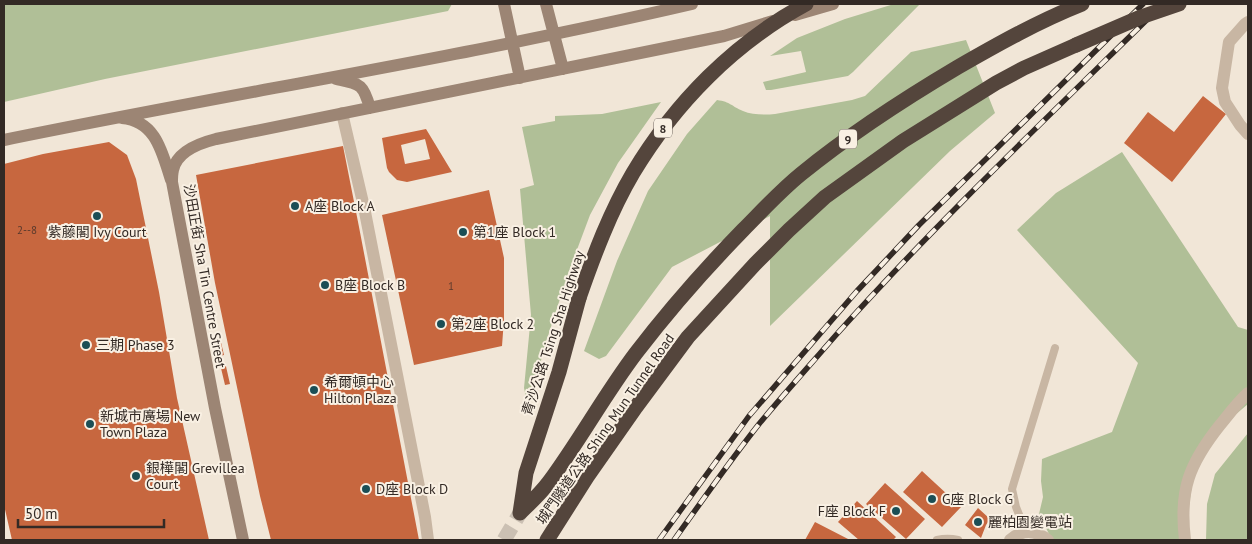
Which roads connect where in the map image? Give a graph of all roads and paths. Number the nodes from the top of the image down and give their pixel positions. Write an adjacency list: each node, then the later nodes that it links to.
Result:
1 (504, 4): 10 (main road)
2 (546, 4): 9 (main road)
3 (692, 4): 9 (main road)
4 (806, 4): 22 (highway, 青沙公路 Tsing Sha Highway / 8, bridge)
5 (833, 4): 11 (main road, 沙田正街 Sha Tin Centre Street)
6 (1082, 4): 22 (highway, 城門隧道公路 Shing Mun Tunnel Road / 9)
7 (1179, 4): 26 (highway, 城門隧道公路 Shing Mun Tunnel Road, bridge)
8 (1248, 22): 17 (street)
9 (554, 34): 10 (main road); 11 (main road)
10 (512, 42): 12 (main road); 13 (main road)
11 (563, 69): 13 (main road, 沙田正街 Sha Tin Centre Street)
12 (331, 78): 14 (main road); 16 (main road)
13 (520, 78): 14 (main road, 沙田正街 Sha Tin Centre Street)
14 (370, 108): 15 (main road, 沙田正街 Sha Tin Centre Street)
15 (342, 114): 19 (main road, 沙田正街 Sha Tin Centre Street); 25 (street)
16 (114, 117): 18 (main road); 19 (main road)
17 (1248, 134)
18 (4, 140)
19 (172, 182): 24 (main road, 沙田正街 Sha Tin Centre Street)
20 (1055, 348): 23 (lane)
21 (1248, 394): 31 (street)
22 (520, 513)
23 (1026, 532): 29 (street); 30 (street)
24 (243, 540)
25 (428, 540)
26 (547, 540)
27 (937, 540): 28 (lane)
28 (958, 540)
29 (1010, 540)
30 (1048, 540)
31 (1185, 540)

